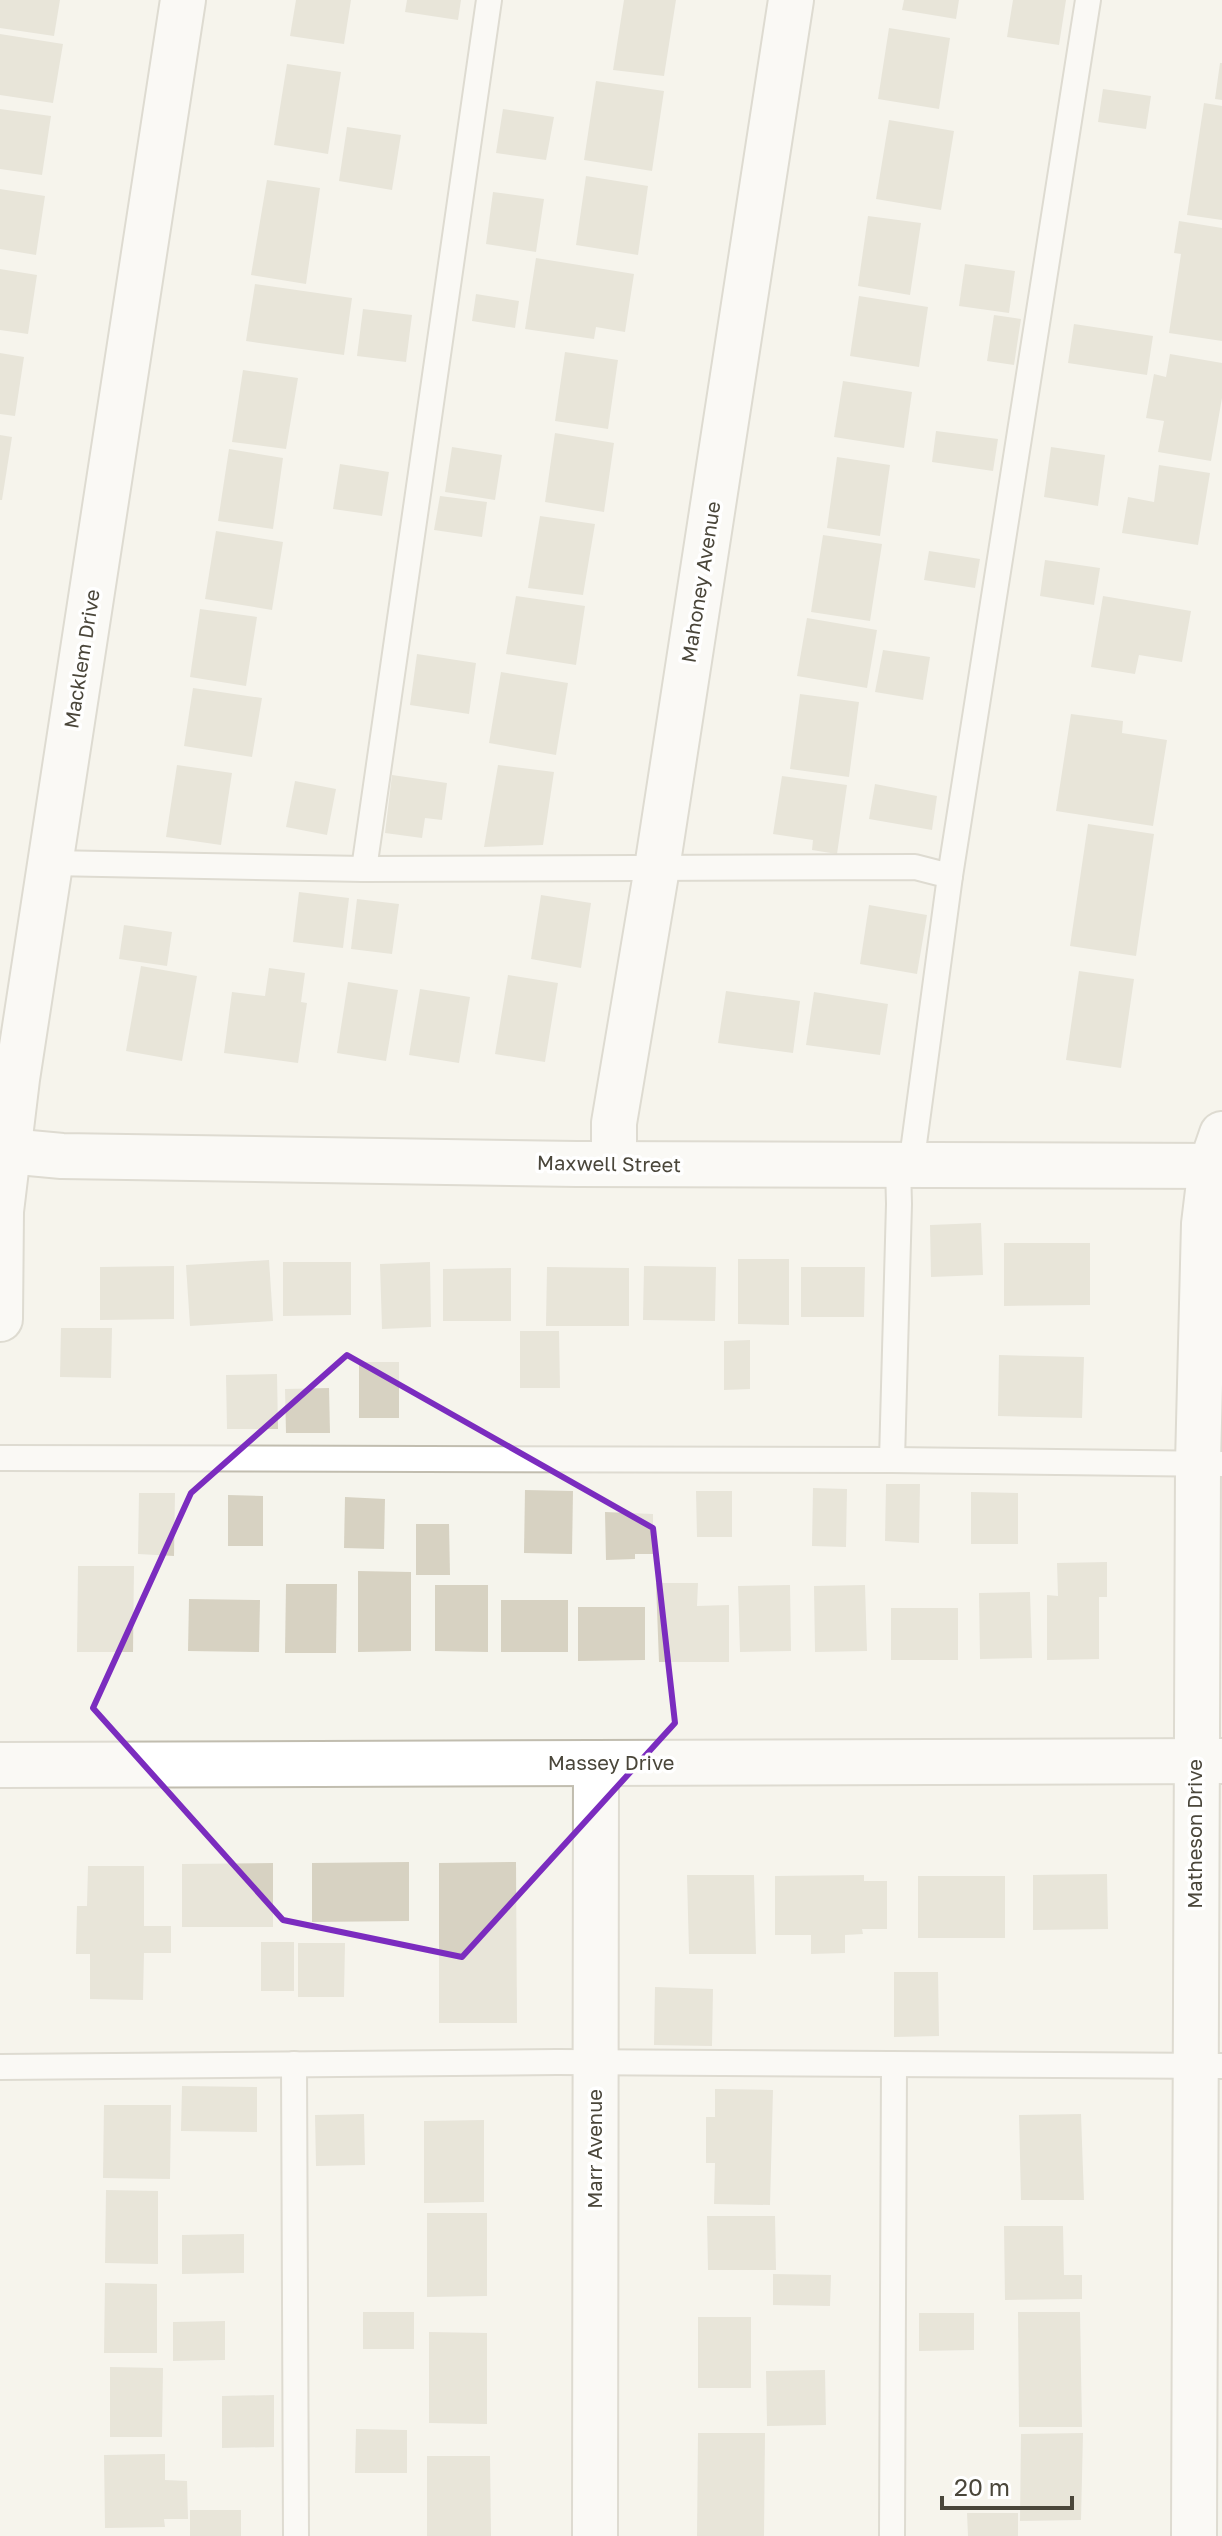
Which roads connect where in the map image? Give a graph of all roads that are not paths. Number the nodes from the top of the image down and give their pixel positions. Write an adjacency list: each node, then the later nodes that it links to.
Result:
1 (183, 0): 5 (street, Macklem Drive)
2 (489, 0): 7 (lane)
3 (791, 0): 6 (street, Mahoney Avenue)
4 (1088, 0): 8 (lane)
5 (51, 863): 7 (lane); 9 (street, Macklem Drive)
6 (657, 868): 7 (lane); 8 (lane); 11 (street, Mahoney Avenue)
7 (364, 869)
8 (950, 876): 12 (lane)
9 (8, 1151): 11 (street, Maxwell Street); 13 (street, Macklem Drive)
10 (1218, 1155): 12 (street, Maxwell Street); 16 (street, Matheson Drive)
11 (614, 1164): 12 (street, Maxwell Street)
12 (904, 1166): 15 (lane)
13 (0, 1319)
14 (0, 1458): 15 (lane)
15 (892, 1460): 16 (lane)
16 (1210, 1464): 17 (street, Matheson Drive)
17 (1208, 1761): 18 (street, Massey Drive); 24 (street, Matheson Drive)
18 (596, 1763): 19 (street, Massey Drive); 20 (street, Marr Avenue)
19 (0, 1765)
20 (595, 2063): 21 (lane); 22 (lane); 26 (street, Marr Avenue)
21 (294, 2064): 23 (lane); 25 (lane)
22 (894, 2065): 24 (lane); 27 (lane)
23 (0, 2067)
24 (1208, 2067): 28 (street, Matheson Drive)
25 (296, 2536)
26 (595, 2536)
27 (892, 2536)
28 (1194, 2536)

